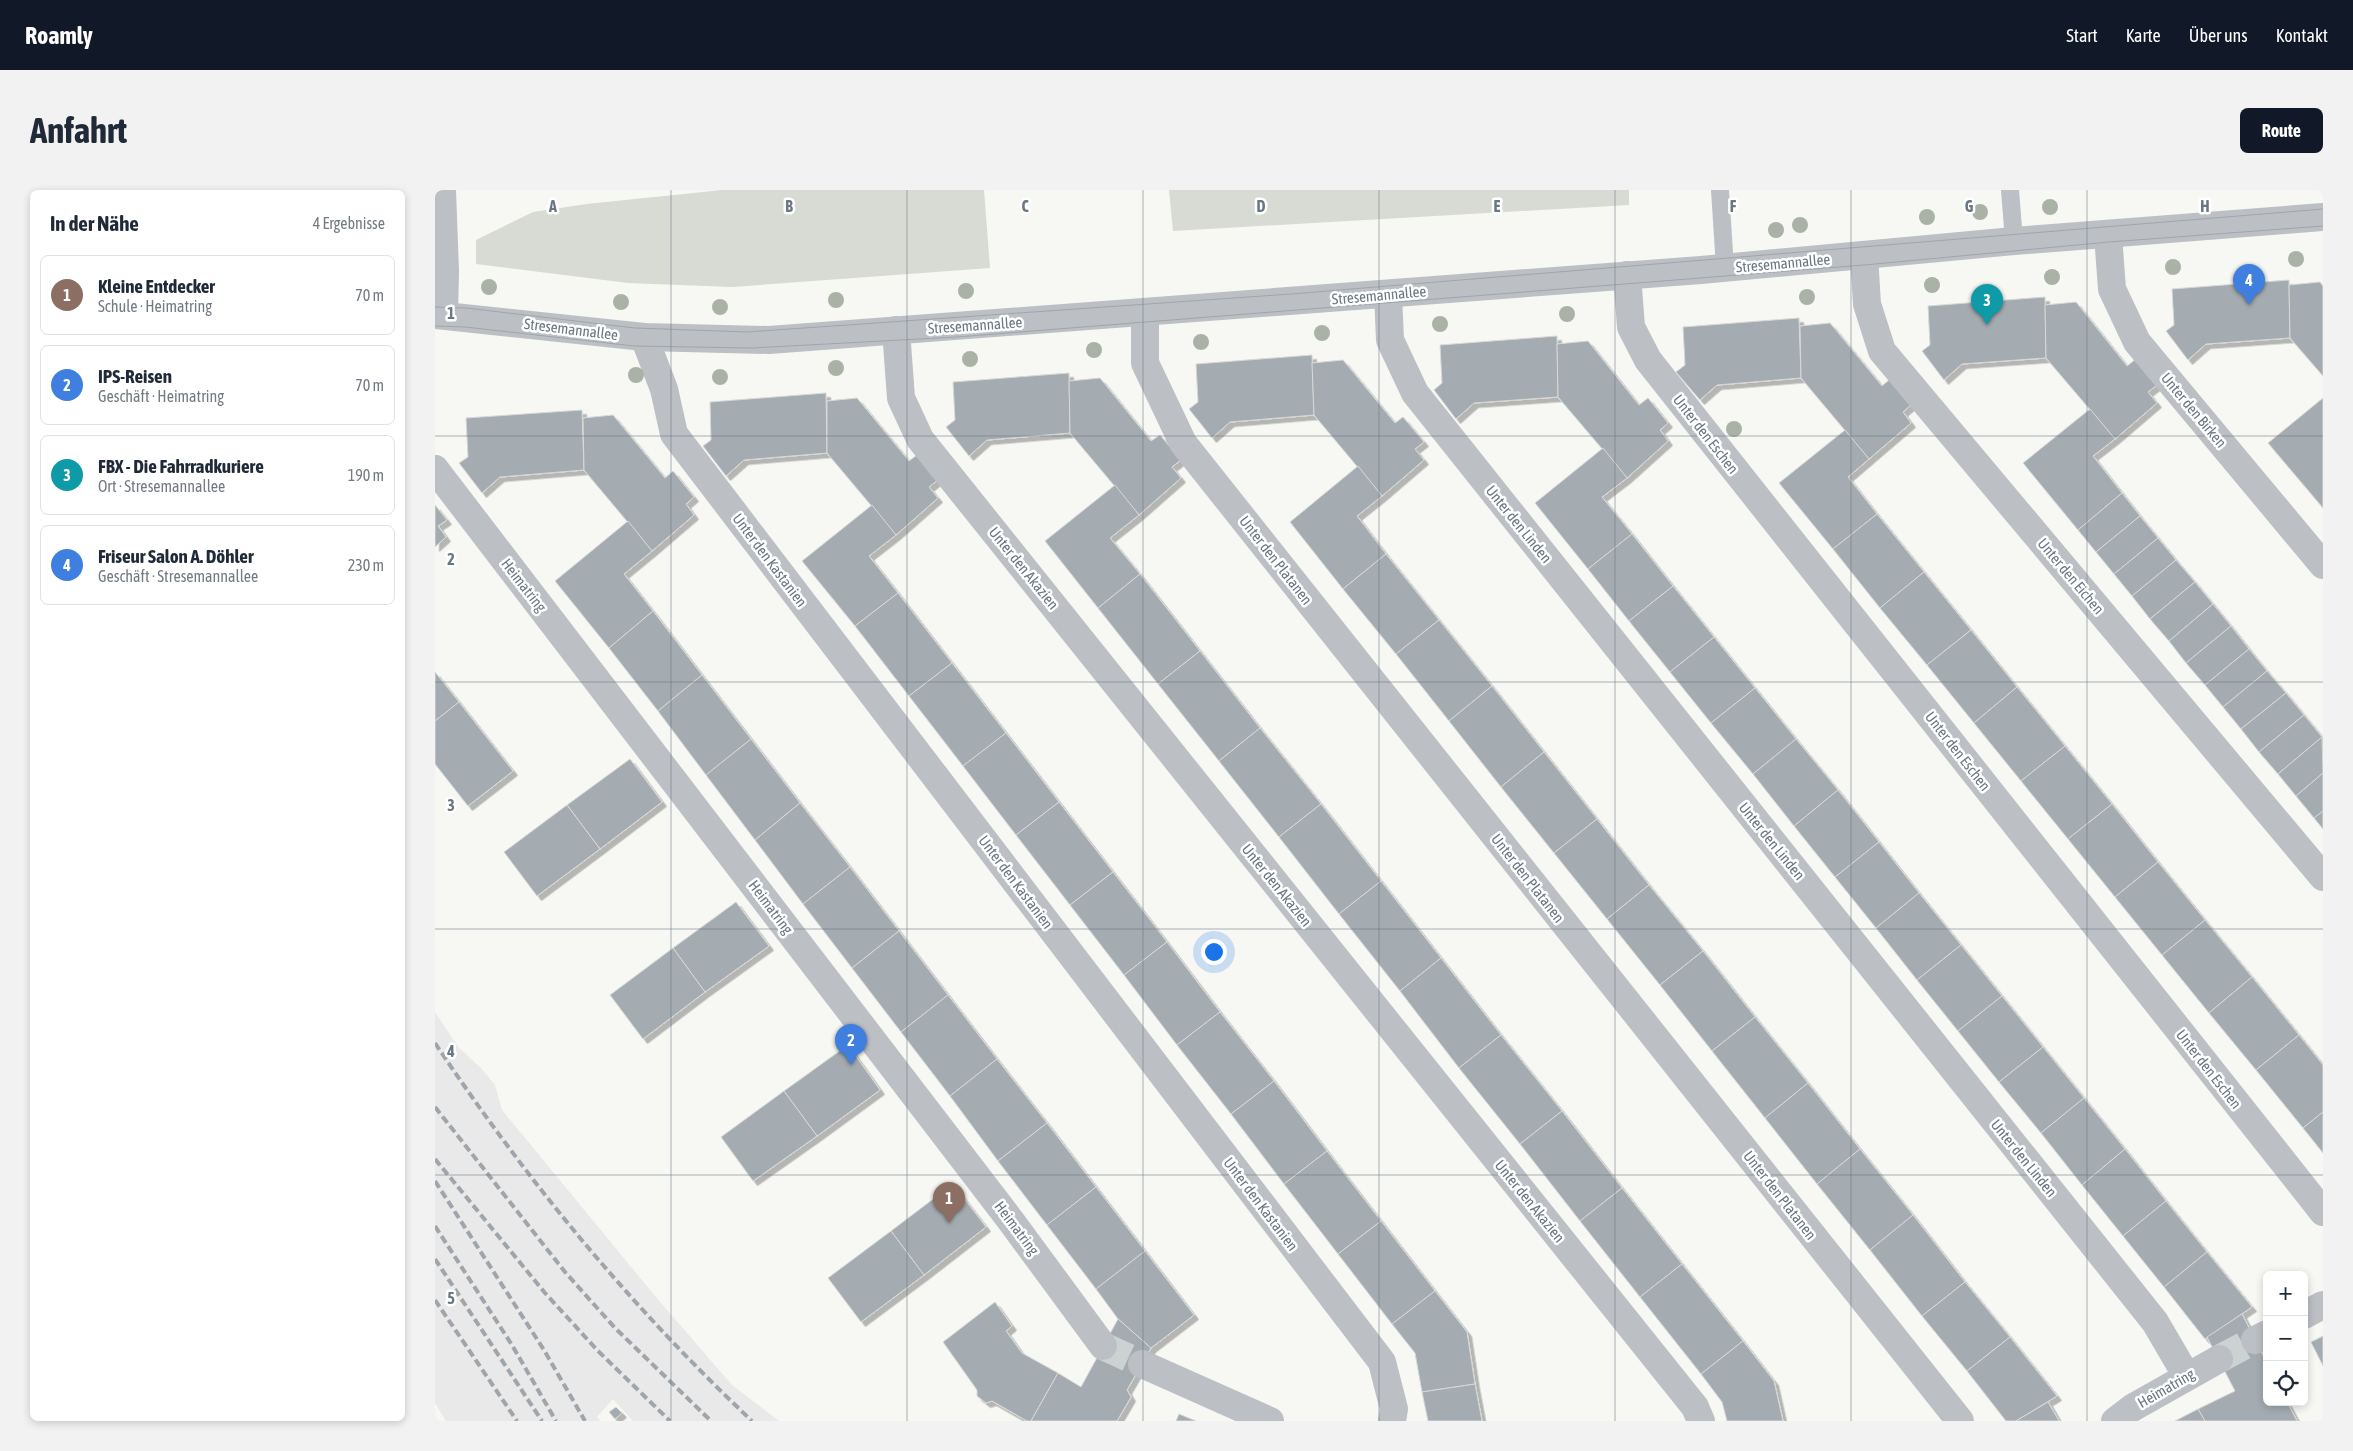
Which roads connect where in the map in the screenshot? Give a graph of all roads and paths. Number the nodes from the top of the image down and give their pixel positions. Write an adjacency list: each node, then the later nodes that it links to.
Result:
1 (442, 190): 12 (street)
2 (1720, 190): 8 (lane)
3 (2010, 190): 6 (lane)
4 (2323, 216): 5 (street, Stresemannallee)
5 (2108, 235): 6 (street, Stresemannallee); 16 (street, Unter den Birken)
6 (2014, 241): 7 (street, Stresemannallee)
7 (1864, 256): 8 (street, Stresemannallee); 17 (street, Unter den Eichen)
8 (1725, 268): 9 (street, Stresemannallee)
9 (1627, 275): 10 (street, Stresemannallee); 18 (street, Unter den Eschen)
10 (1388, 294): 11 (street, Stresemannallee); 24 (street, Unter den Linden)
11 (1145, 313): 13 (street, Stresemannallee); 28 (street, Unter den Platanen)
12 (439, 315): 14 (street, Stresemannallee)
13 (896, 330): 14 (street, Stresemannallee); 27 (street, Unter den Akazien)
14 (644, 337): 26 (street, Unter den Kastanien)
15 (435, 469): 21 (street, Heimatring)
16 (2323, 564)
17 (2323, 877)
18 (2323, 1212)
19 (2323, 1305): 20 (street)
20 (2308, 1313)
21 (1103, 1346)
22 (2219, 1358): 24 (street, Heimatring)
23 (1142, 1364): 25 (street)
24 (2187, 1375): 29 (street, Heimatring)
25 (1270, 1421)
26 (1392, 1421)
27 (1701, 1421)
28 (1959, 1421)
29 (2115, 1421)

